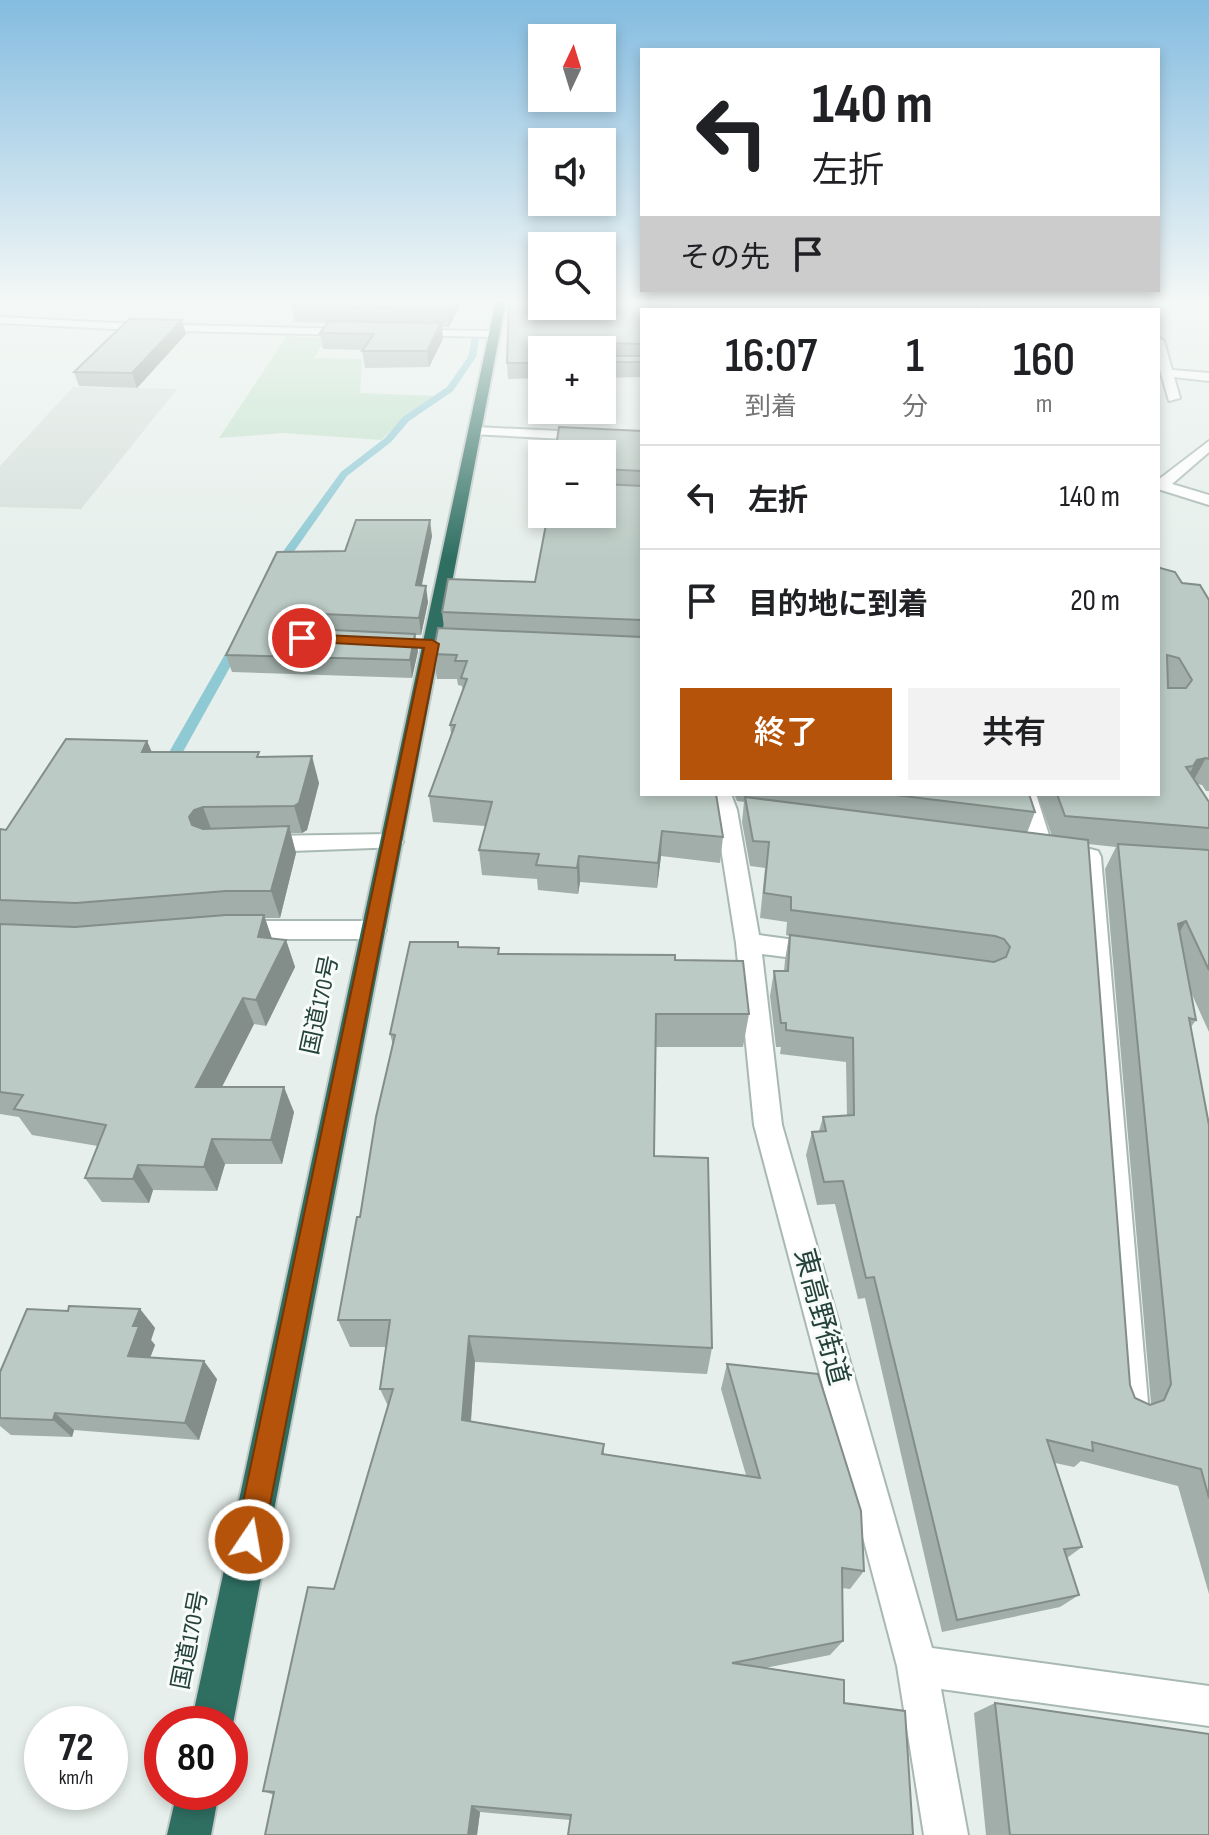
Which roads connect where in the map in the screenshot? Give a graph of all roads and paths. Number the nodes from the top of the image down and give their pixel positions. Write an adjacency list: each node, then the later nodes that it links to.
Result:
1 (484, 387): 4 (highway, 国道170号)
2 (1171, 387): 3 (street)
3 (1174, 398)
4 (476, 431): 5 (street); 10 (highway, 国道170号)
5 (640, 439)
6 (1209, 445): 7 (street)
7 (1209, 500)
8 (1026, 796): 13 (street)
9 (729, 806): 17 (street, 東高野街道)
10 (392, 842): 11 (street); 15 (highway, 国道170号)
11 (243, 844)
12 (1012, 847): 13 (street)
13 (1066, 854): 14 (street); 19 (street)
14 (1119, 859)
15 (374, 930): 16 (street); 21 (highway, 国道170号)
16 (211, 934)
17 (748, 943): 18 (street); 20 (street, 東高野街道)
18 (842, 956)
19 (1131, 1403)
20 (917, 1666): 22 (street); 25 (street, 東高野街道)
21 (216, 1706)
22 (1209, 1706)
23 (194, 1810): 24 (highway)
24 (189, 1835)
25 (946, 1835)

